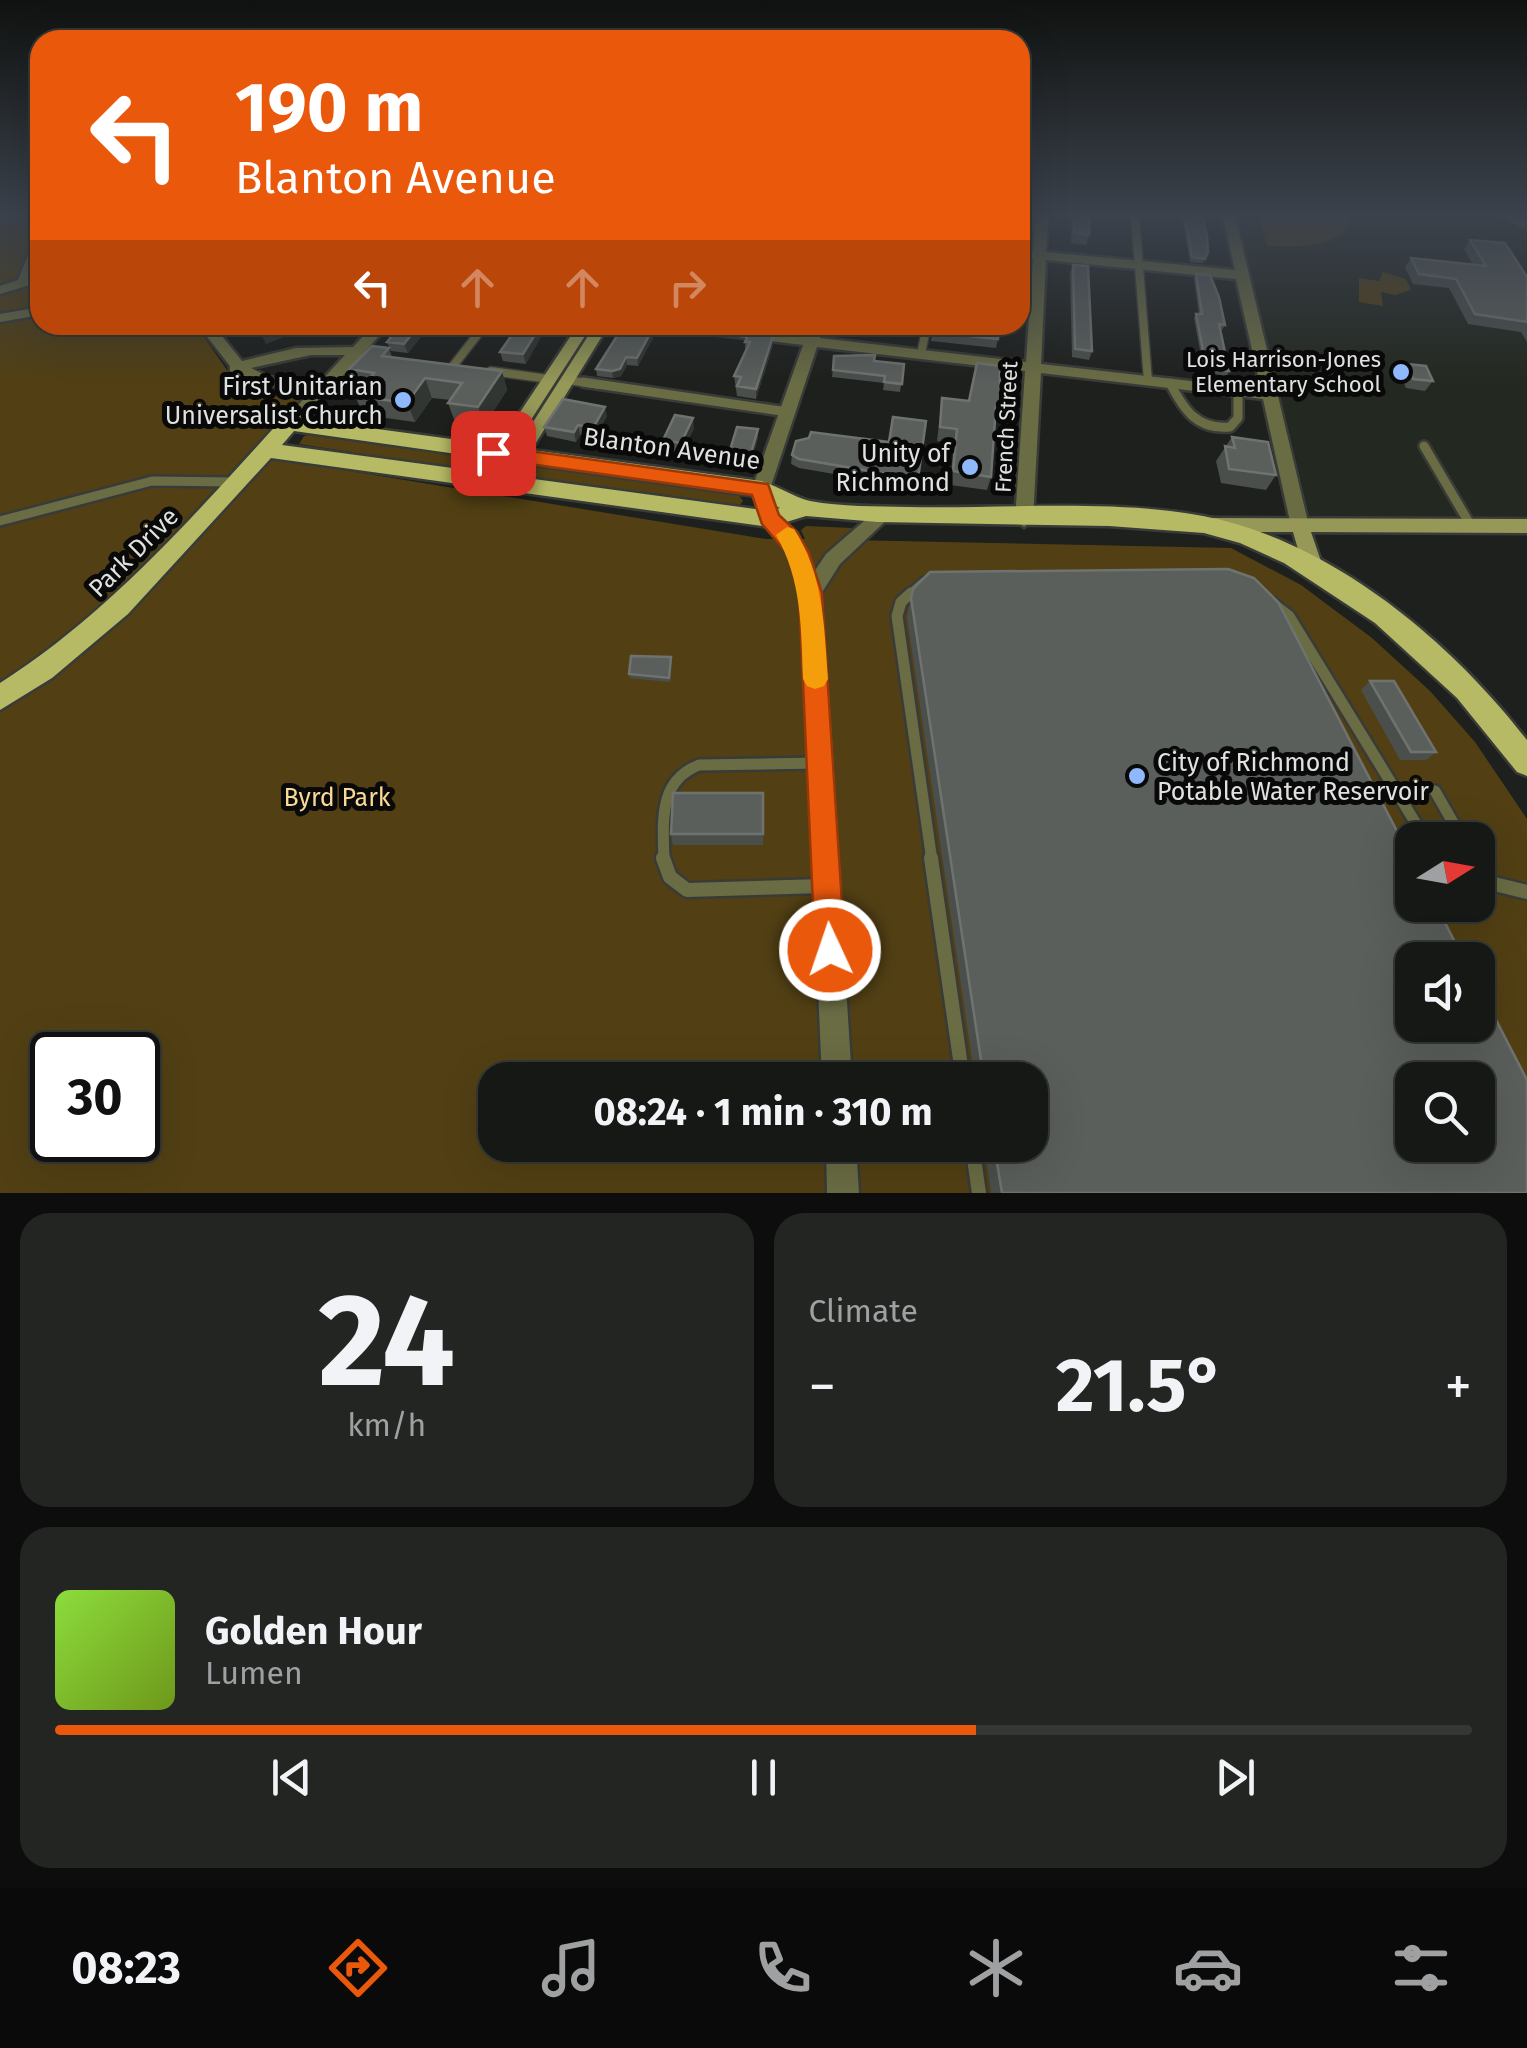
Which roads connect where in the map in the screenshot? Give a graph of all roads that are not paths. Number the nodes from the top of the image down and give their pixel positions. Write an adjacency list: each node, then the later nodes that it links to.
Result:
1 (1038, 272): 24 (street, French Street)
2 (1140, 272): 27 (lane)
3 (1205, 272): 5 (street)
4 (1242, 272): 5 (street)
5 (1243, 275): 31 (street)
6 (30, 280): 7 (street)
7 (0, 290)
8 (30, 314): 9 (street)
9 (0, 318)
10 (212, 335): 22 (street)
11 (374, 335): 18 (street)
12 (476, 335): 21 (lane)
13 (579, 335): 26 (street)
14 (594, 335): 26 (street)
15 (814, 335): 32 (street)
16 (825, 335): 19 (street)
17 (925, 335): 19 (lane)
18 (360, 354): 22 (street); 29 (street)
19 (922, 354): 24 (street)
20 (436, 364): 21 (lane)
21 (452, 366): 23 (lane)
22 (236, 368): 29 (street)
23 (470, 368)
24 (1031, 368): 27 (street); 43 (street, French Street)
25 (487, 371): 26 (lane)
26 (559, 380): 32 (lane); 36 (street)
27 (1148, 381): 28 (street)
28 (1170, 383): 30 (street); 30 (lane)
29 (322, 389): 33 (street)
30 (1238, 391): 31 (street)
31 (1270, 395): 46 (street)
32 (788, 412): 39 (street)
33 (289, 424): 35 (main road, Park Drive); 36 (main road, Blanton Avenue)
34 (1424, 446): 47 (lane)
35 (266, 450): 37 (main road, Park Drive); 38 (main road, Blanton Avenue)
36 (510, 456): 38 (street); 39 (main road, Blanton Avenue)
37 (238, 482): 44 (lane); 53 (main road, Park Drive)
38 (493, 483): 42 (main road, Blanton Avenue)
39 (761, 490): 40 (main road, Blanton Avenue); 42 (street)
40 (806, 508): 41 (main road, Blanton Avenue); 42 (main road, Blanton Avenue)
41 (885, 513): 43 (main road, Blanton Avenue); 51 (street)
42 (770, 519): 51 (street)
43 (1024, 520): 45 (main road, Blanton Avenue)
44 (0, 521)
45 (1206, 525): 46 (street, Blanton Avenue); 49 (main road, Blanton Avenue)
46 (1300, 526): 47 (street, Blanton Avenue); 49 (street)
47 (1471, 526): 48 (street, Blanton Avenue)
48 (1527, 526)
49 (1314, 570): 55 (main road, Blanton Avenue)
50 (942, 580): 63 (lane)
51 (811, 593): 54 (street)
52 (1281, 633): 57 (lane)
53 (0, 698)
54 (820, 763): 60 (street); 60 (lane)
55 (1527, 763)
56 (1435, 790): 58 (lane)
57 (1415, 822)
58 (1453, 822)
59 (1495, 884): 61 (lane)
60 (826, 886): 62 (street)
61 (1527, 892)
62 (836, 1062)
63 (960, 1062)
64 (841, 1162): 66 (street)
65 (974, 1162): 67 (lane)
66 (843, 1193)
67 (979, 1193)

